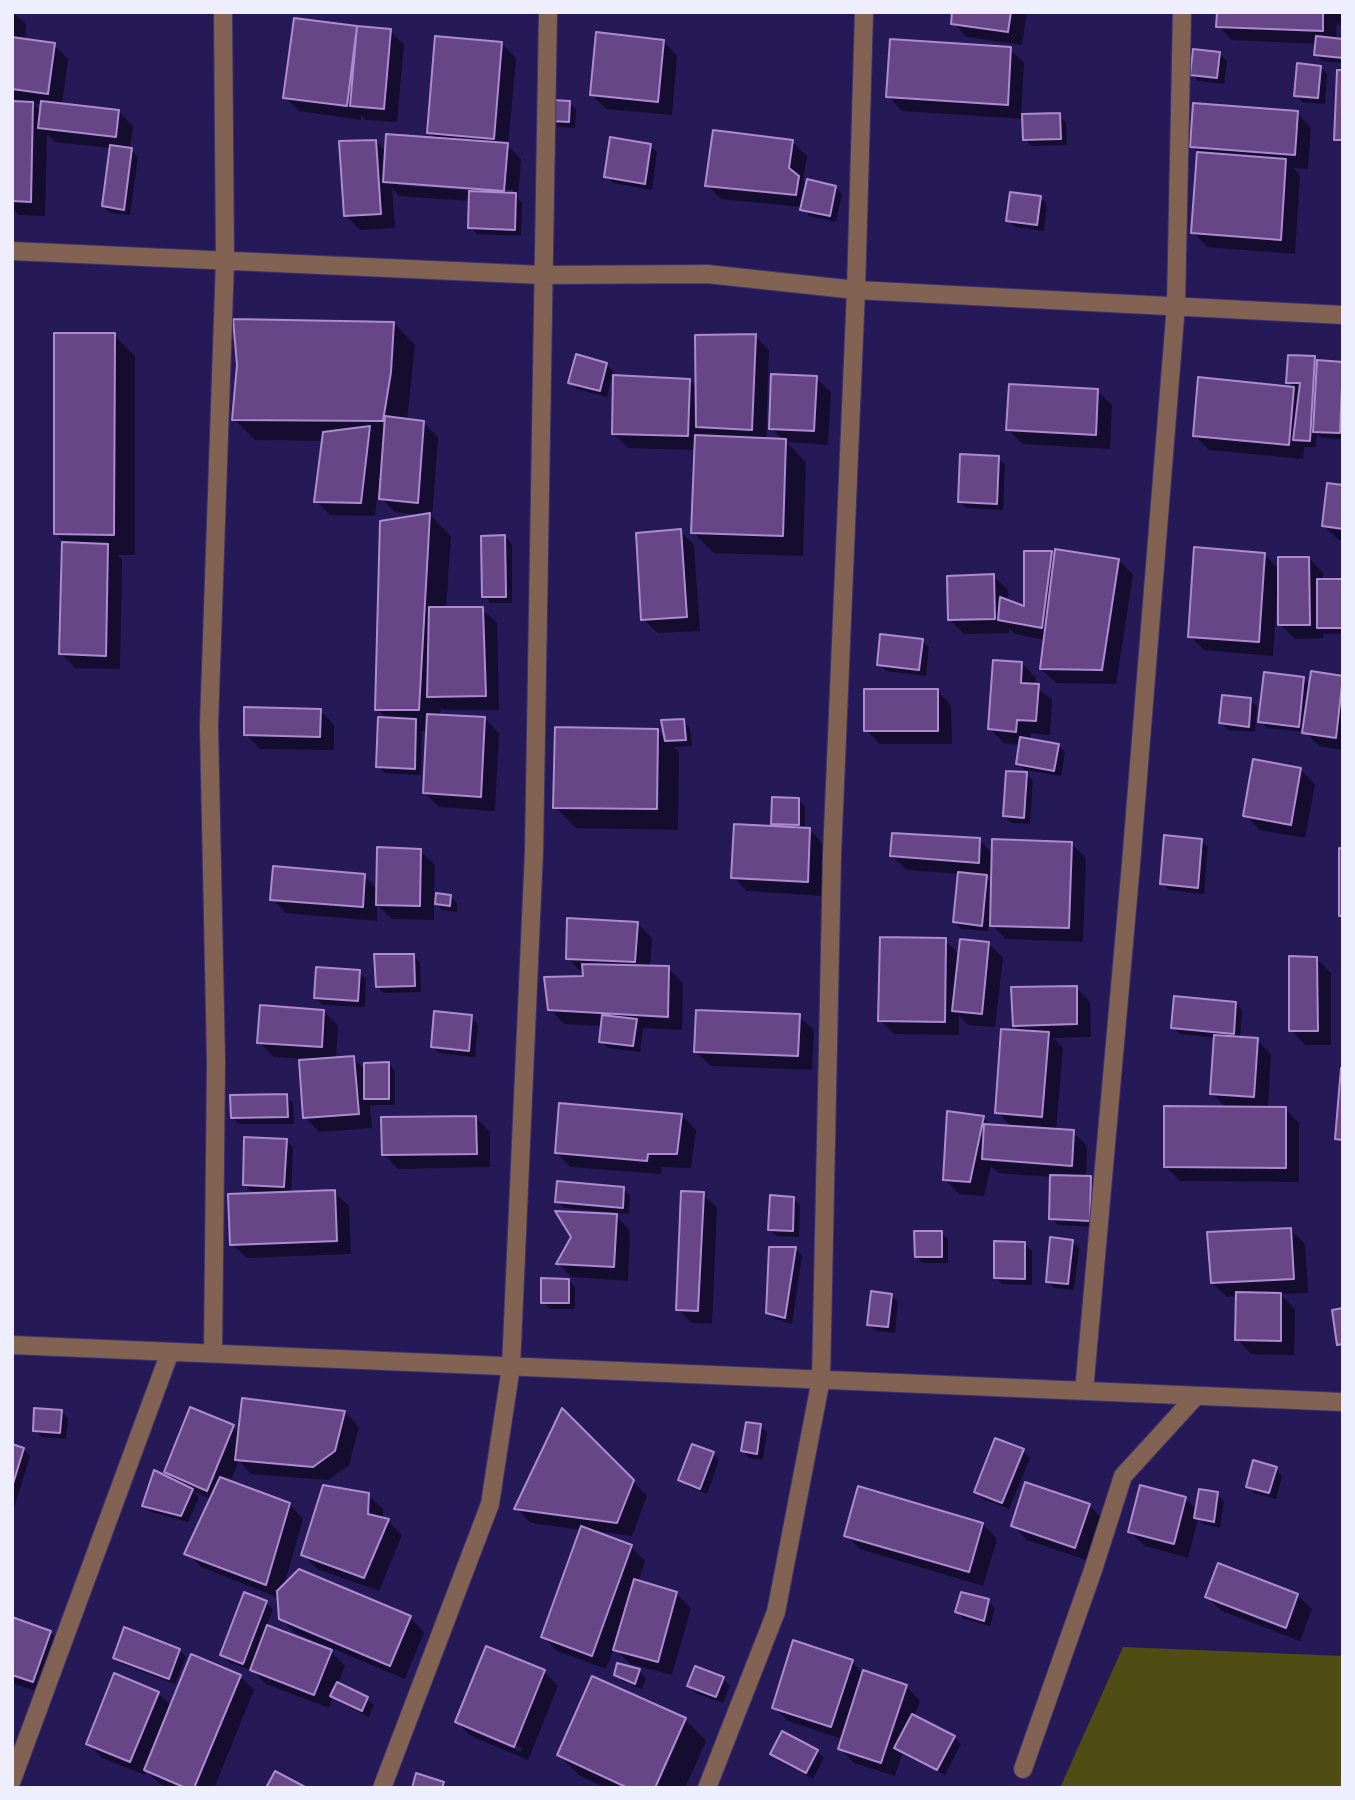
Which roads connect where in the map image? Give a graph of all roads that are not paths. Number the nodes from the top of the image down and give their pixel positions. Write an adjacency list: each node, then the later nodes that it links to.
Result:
1 (223, 12): 6 (street)
2 (548, 12): 7 (street)
3 (864, 12): 8 (street)
4 (1182, 12): 9 (street)
5 (12, 251): 6 (street)
6 (225, 261): 7 (street); 13 (street)
7 (542, 275): 8 (street); 14 (street)
8 (856, 290): 9 (street); 15 (street)
9 (1176, 305): 10 (street); 16 (street)
10 (1343, 315)
11 (12, 1346): 12 (street)
12 (170, 1352): 13 (street); 20 (street)
13 (213, 1354): 14 (street)
14 (511, 1367): 15 (street); 21 (street)
15 (821, 1380): 16 (street); 22 (street)
16 (1084, 1391): 17 (street)
17 (1196, 1396): 18 (street); 19 (street)
18 (1343, 1402)
19 (1023, 1769)
20 (12, 1780)
21 (382, 1788)
22 (707, 1788)

